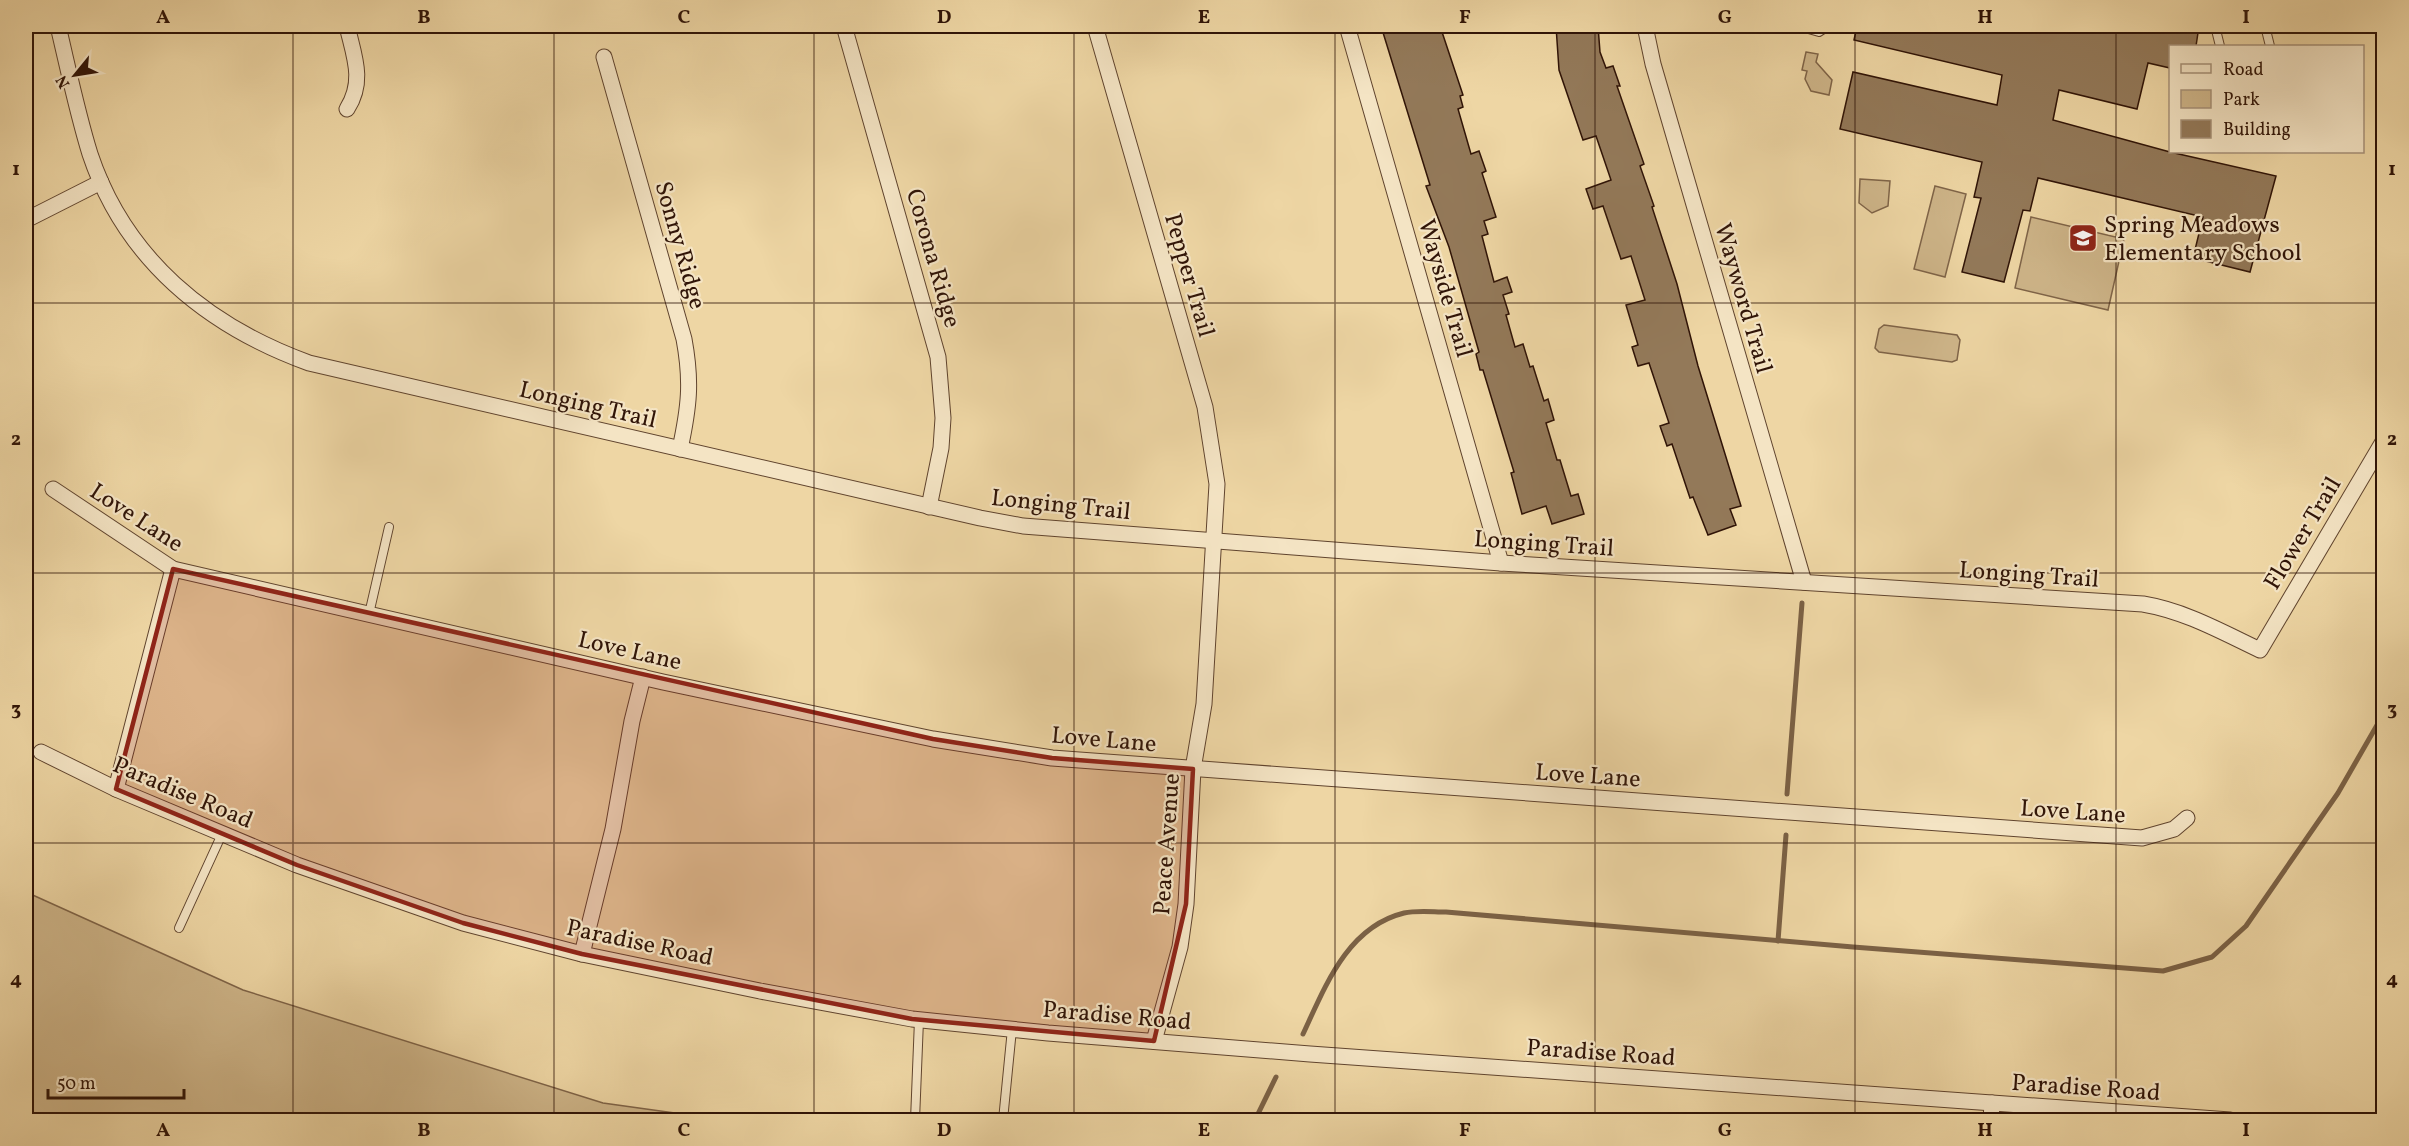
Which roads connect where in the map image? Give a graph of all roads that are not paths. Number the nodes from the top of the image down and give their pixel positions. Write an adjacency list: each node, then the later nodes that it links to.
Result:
1 (58, 26): 15 (street, Longing Trail)
2 (347, 26): 14 (street)
3 (844, 26): 20 (street, Corona Ridge)
4 (1095, 26): 22 (street, Pepper Trail)
5 (1347, 26): 23 (street, Wayside Trail)
6 (1645, 26): 25 (street, Wayword Trail)
7 (1798, 26): 8 (lane)
8 (1828, 26)
9 (2215, 26): 11 (lane)
10 (2265, 26): 12 (lane)
11 (2220, 45)
12 (2270, 45)
13 (604, 57): 18 (street, Sonny Ridge)
14 (347, 110)
15 (101, 182): 16 (street); 18 (street, Longing Trail)
16 (26, 220)
17 (2384, 440): 27 (street, Flower Trail)
18 (680, 449): 20 (street, Longing Trail)
19 (53, 489): 24 (street, Love Lane)
20 (929, 507): 22 (street, Longing Trail)
21 (389, 527): 26 (lane)
22 (1214, 540): 23 (street, Longing Trail); 30 (street, Peace Avenue)
23 (1501, 563): 25 (street, Longing Trail)
24 (173, 569): 26 (street, Love Lane); 31 (street)
25 (1804, 582): 27 (street, Longing Trail)
26 (369, 614): 28 (street, Love Lane)
27 (2260, 650)
28 (643, 677): 30 (street, Love Lane); 35 (street)
29 (41, 752): 31 (street, Paradise Road)
30 (1193, 769): 32 (street, Love Lane); 38 (street, Peace Avenue)
31 (116, 789): 33 (street, Paradise Road)
32 (2187, 818)
33 (222, 834): 34 (lane); 35 (street, Paradise Road)
34 (179, 928)
35 (582, 954): 36 (street, Paradise Road)
36 (919, 1020): 37 (street, Paradise Road); 40 (lane)
37 (1012, 1029): 38 (street, Paradise Road); 41 (lane)
38 (1154, 1041): 39 (street, Paradise Road)
39 (1992, 1103): 42 (street); 43 (street, Paradise Road)
40 (915, 1120)
41 (1003, 1120)
42 (1991, 1120)
43 (2230, 1120)

